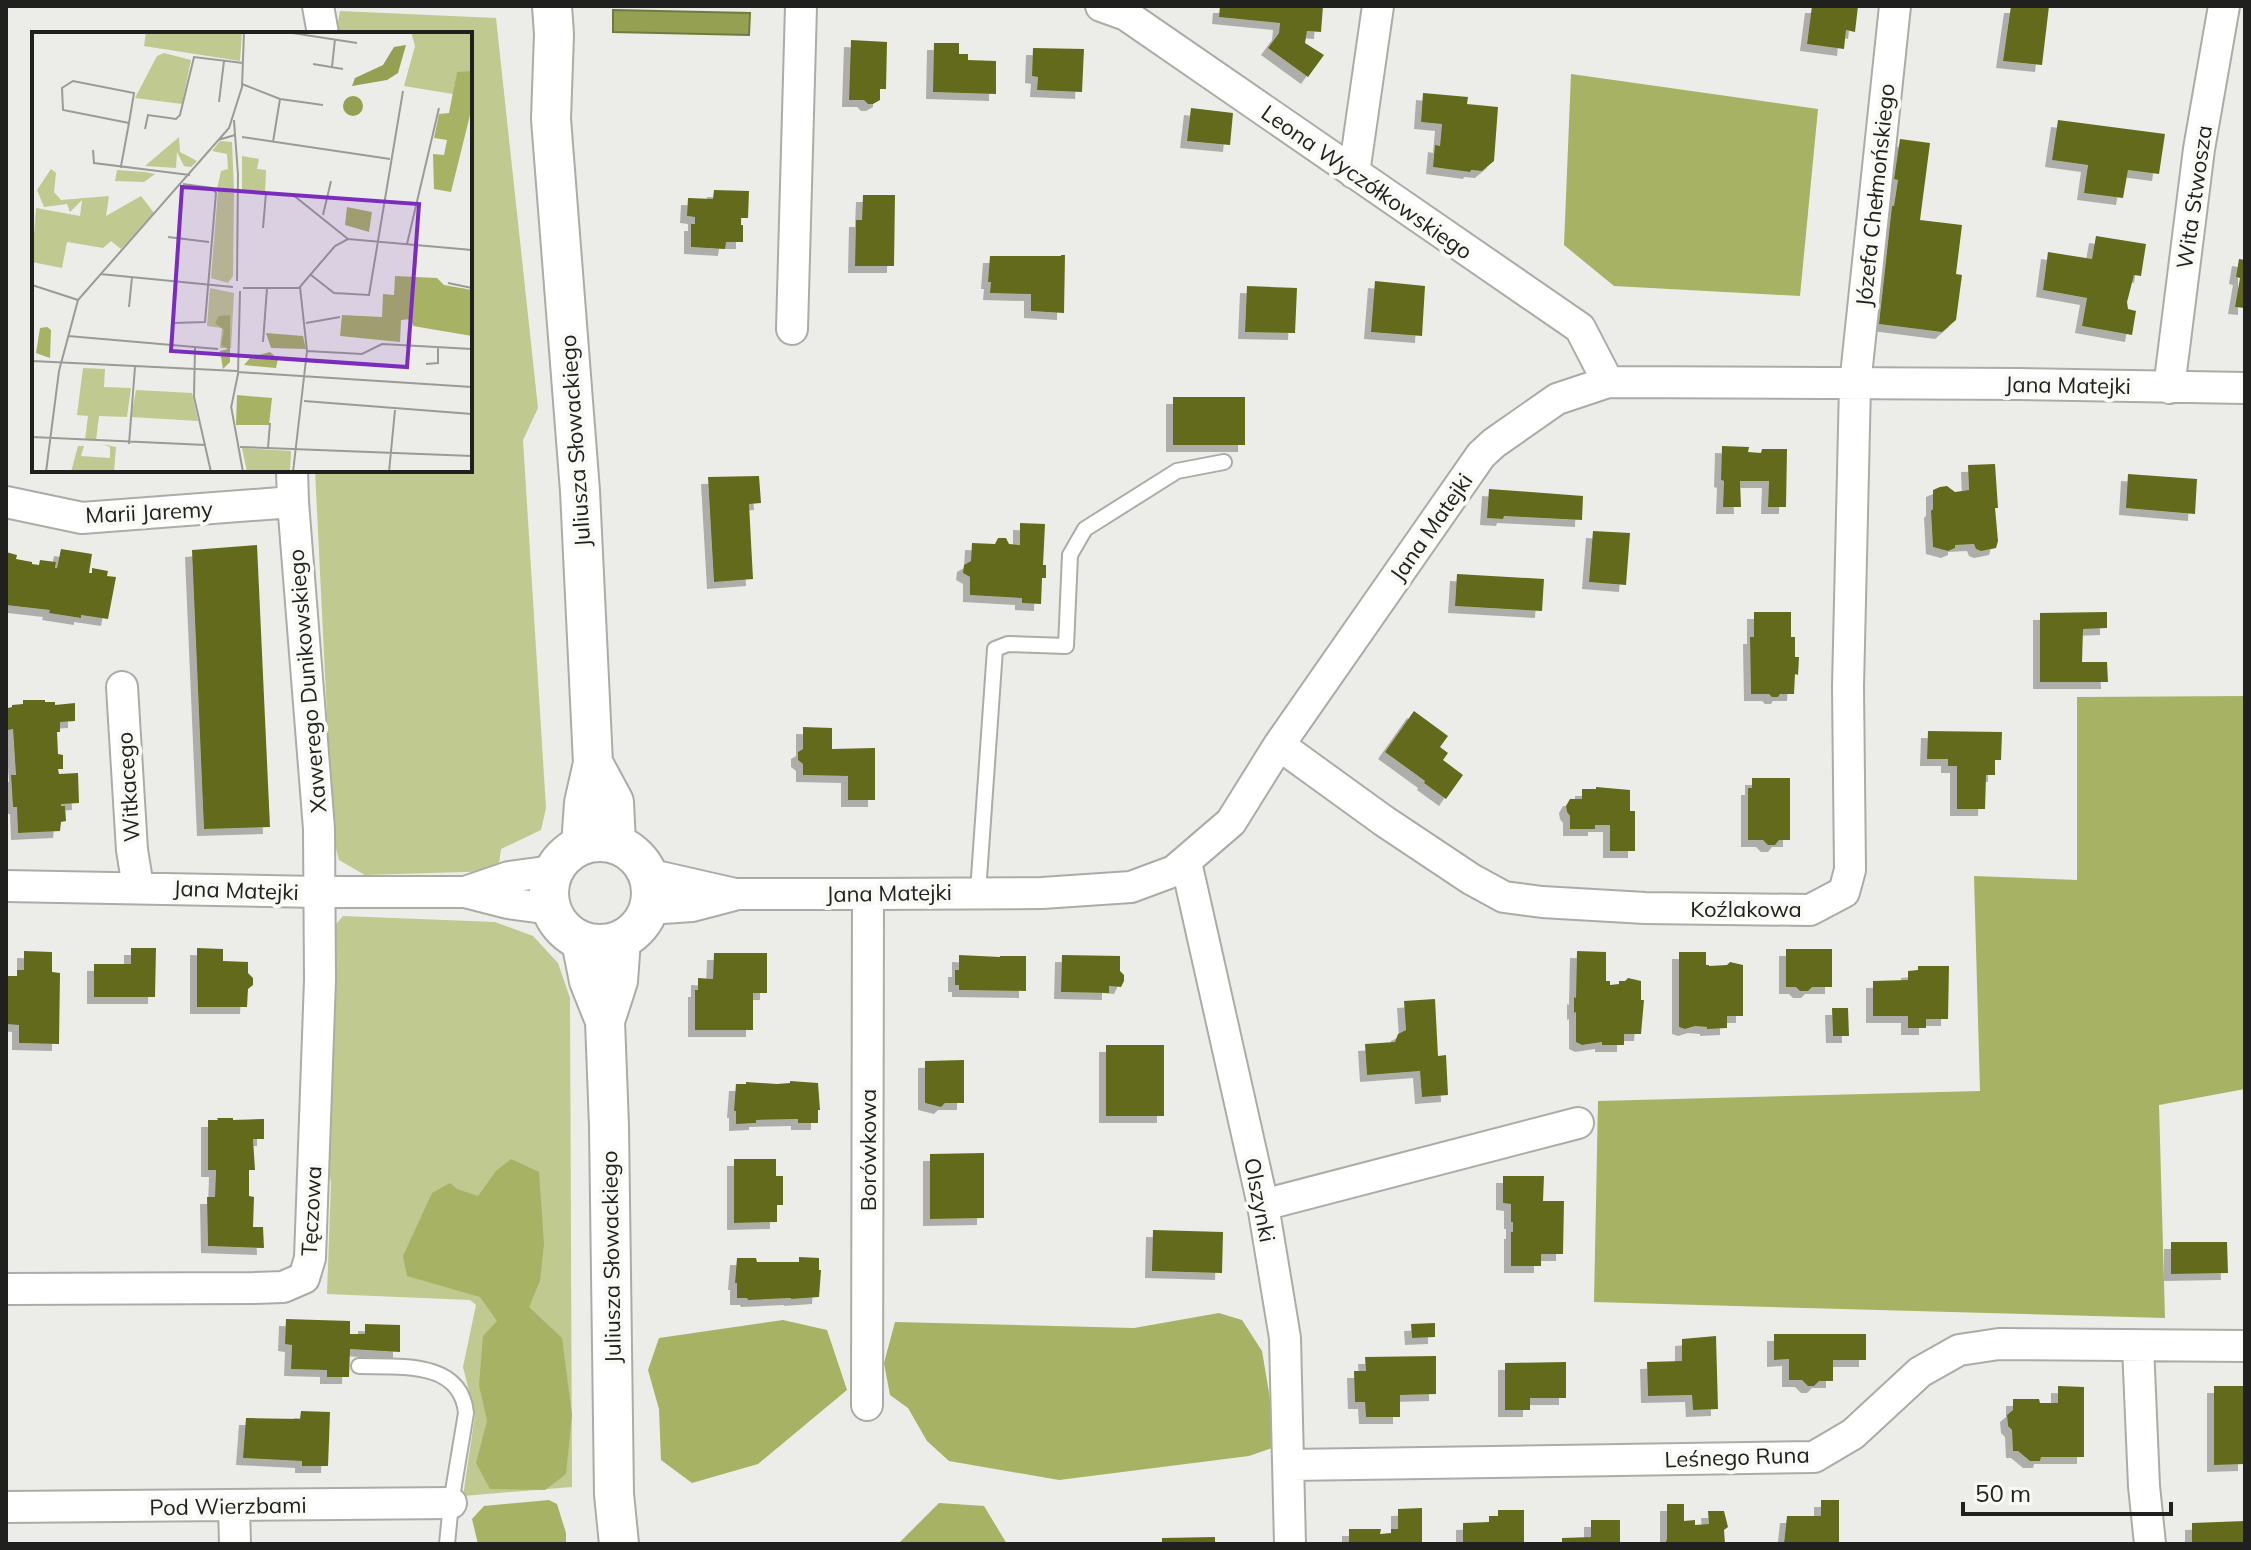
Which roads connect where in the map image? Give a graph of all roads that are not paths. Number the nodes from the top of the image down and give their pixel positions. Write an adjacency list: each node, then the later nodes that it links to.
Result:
1 (318, 6): 9 (street)
2 (525, 6): 10 (street, Juliusza Słowackiego)
3 (552, 6): 10 (street, Juliusza Słowackiego)
4 (801, 6): 12 (street)
5 (1101, 6): 11 (street, Leona Wyczółkowskiego)
6 (1378, 6): 11 (street)
7 (1895, 6): 14 (street, Józefa Chełmońskiego)
8 (2224, 6): 15 (street, Wita Stwosza)
9 (323, 32)
10 (551, 119): 23 (street, Juliusza Słowackiego)
11 (1354, 173): 13 (street, Leona Wyczółkowskiego)
12 (792, 329)
13 (1608, 382): 14 (street, Jana Matejki); 22 (street, Jana Matejki)
14 (1855, 385): 15 (street, Jana Matejki); 22 (street, Koźlakowa)
15 (2169, 388): 16 (street, Jana Matejki)
16 (2245, 388)
17 (1224, 462): 31 (lane)
18 (292, 472): 20 (street, Xawerego Dunikowskiego)
19 (6, 502): 20 (street, Marii Jaremy)
20 (293, 502): 28 (street, Xawerego Dunikowskiego)
21 (122, 687): 27 (street, Witkacego)
22 (1279, 745): 24 (street, Jana Matejki)
23 (598, 845): 25 (street); 30 (street)
24 (1186, 862): 31 (street, Jana Matejki); 38 (street, Olszynki)
25 (553, 871): 29 (street, Jana Matejki); 33 (street)
26 (6, 886): 27 (street, Jana Matejki)
27 (138, 887): 28 (street, Jana Matejki)
28 (318, 892): 29 (street, Jana Matejki); 39 (street, Tęczowa)
29 (465, 892): 33 (street, Jana Matejki)
30 (648, 892): 32 (street, Jana Matejki); 34 (street)
31 (978, 892): 32 (street, Jana Matejki)
32 (868, 894): 43 (street, Borówkowa)
33 (551, 909): 35 (street)
34 (621, 940): 35 (street); 36 (street, Juliusza Słowackiego)
35 (581, 941): 36 (street, Juliusza Słowackiego)
36 (605, 1021): 45 (street, Juliusza Słowackiego)
37 (1578, 1123): 38 (street)
38 (1263, 1205): 44 (street, Olszynki)
39 (6, 1289)
40 (2138, 1346): 41 (street, Leśnego Runa); 44 (street, Leśnego Runa); 54 (street)
41 (2245, 1346)
42 (359, 1366): 46 (lane)
43 (867, 1405)
44 (1290, 1465): 53 (street, Olszynki)
45 (614, 1494): 51 (street, Juliusza Słowackiego); 52 (street, Juliusza Słowackiego)
46 (451, 1503): 47 (street, Pod Wierzbami); 50 (lane)
47 (234, 1506): 48 (street, Pod Wierzbami); 49 (street)
48 (6, 1507)
49 (235, 1544)
50 (447, 1544)
51 (608, 1544)
52 (619, 1544)
53 (1290, 1544)
54 (2150, 1544)

